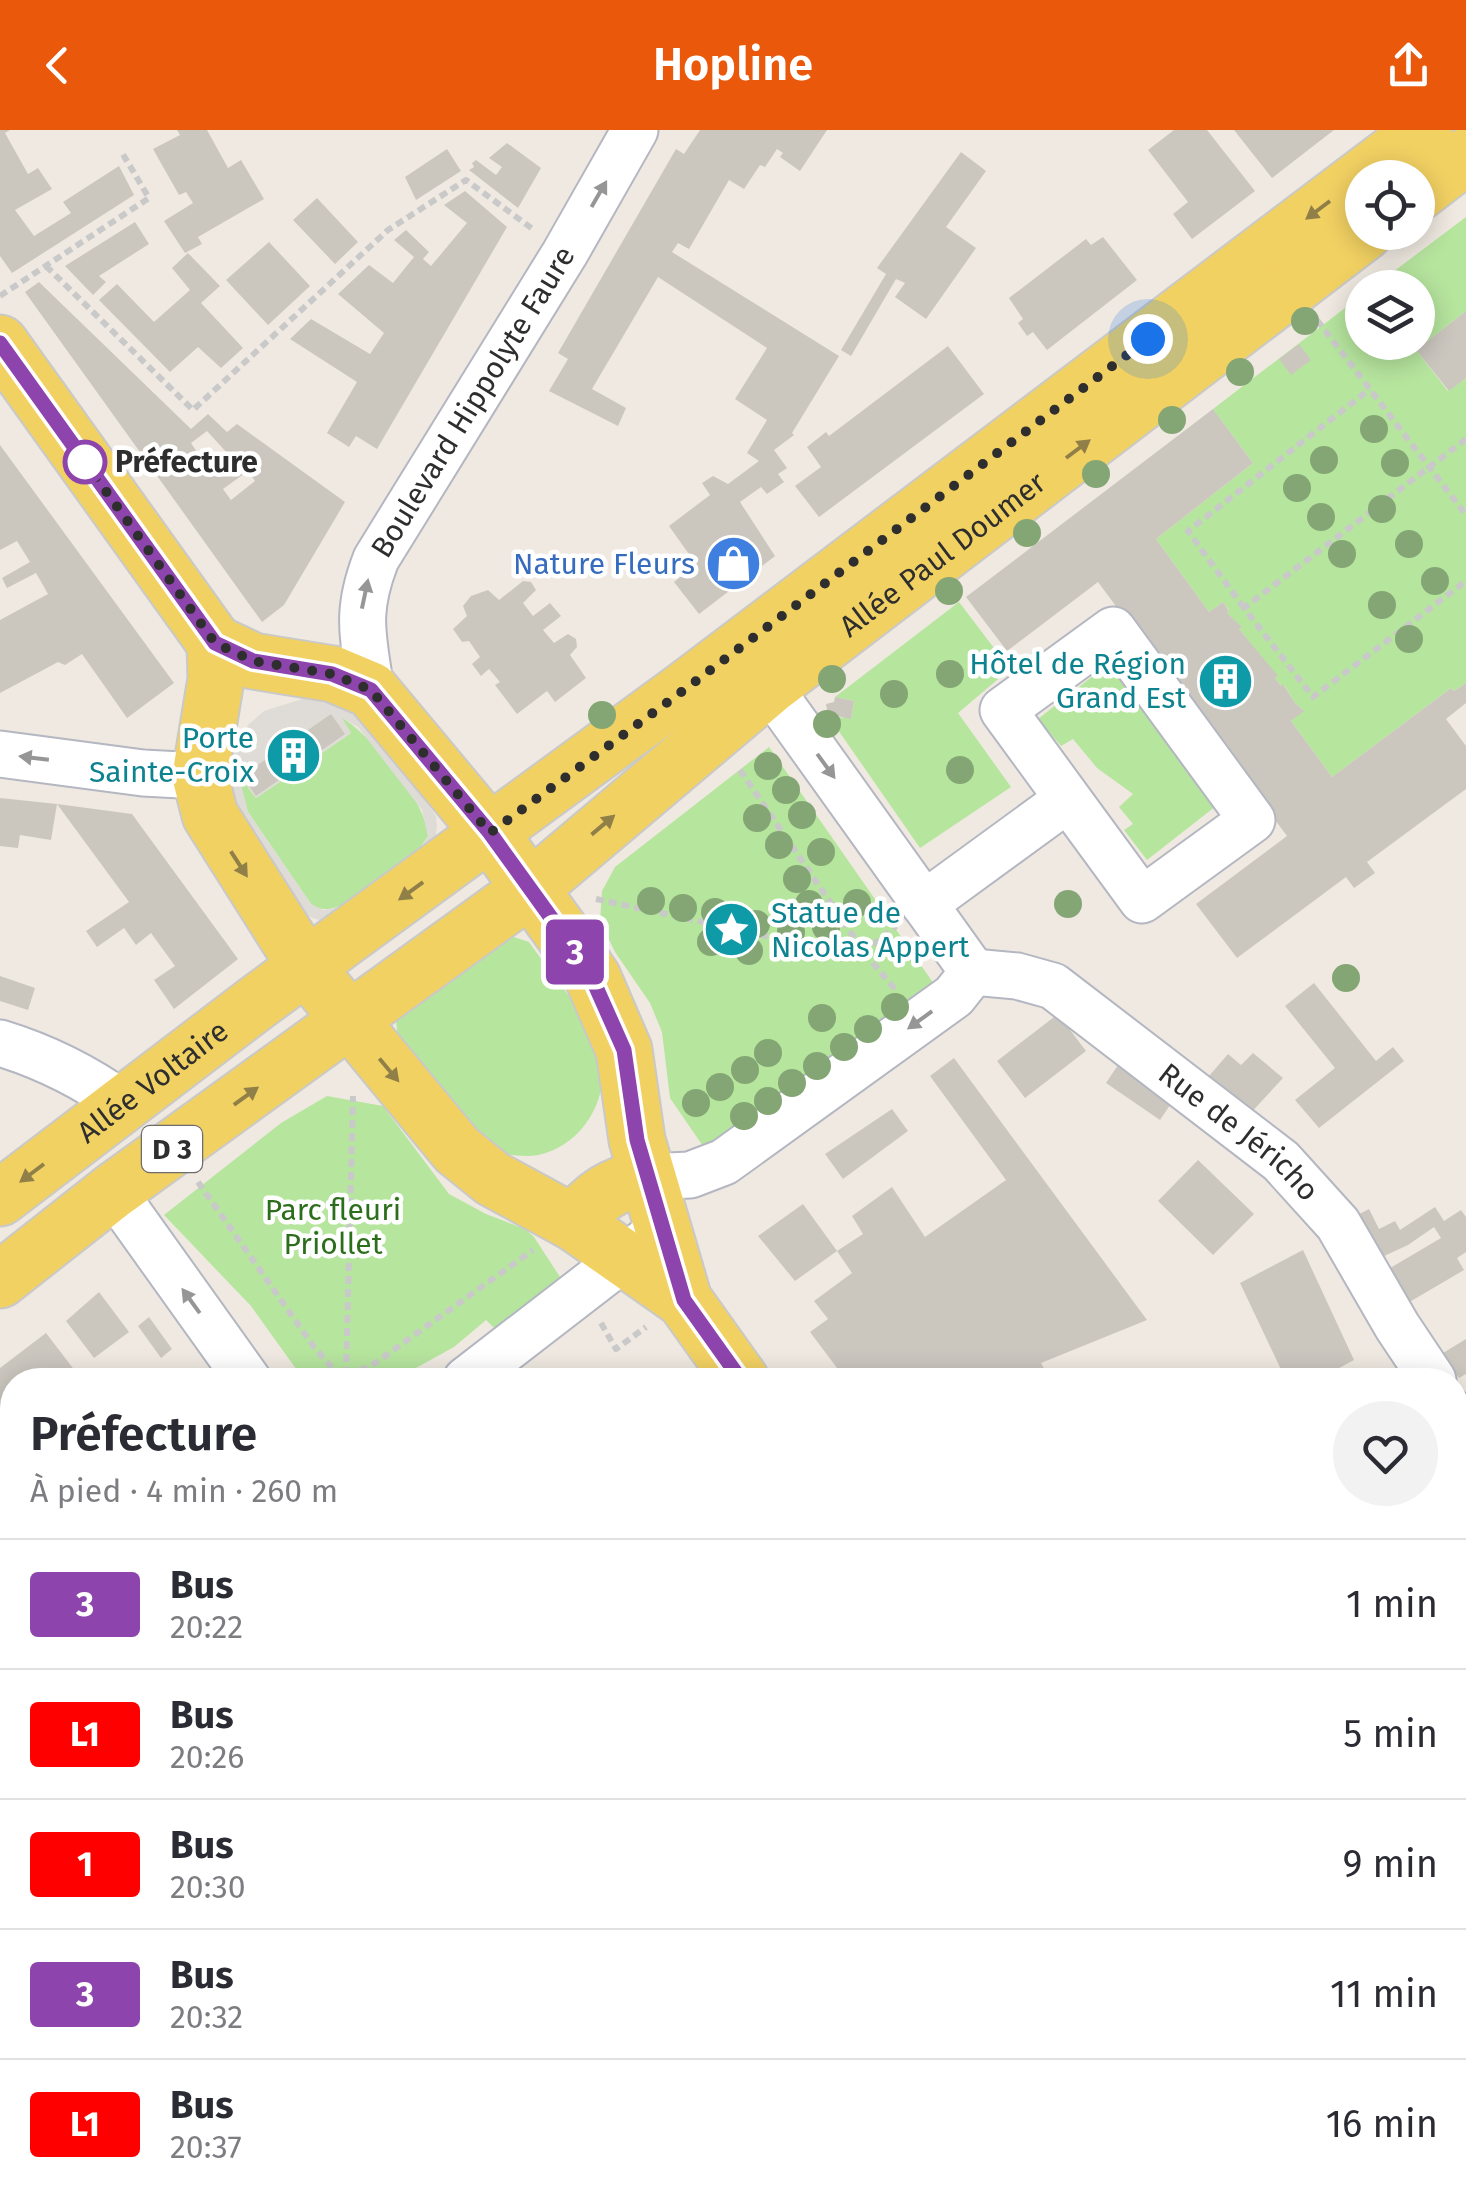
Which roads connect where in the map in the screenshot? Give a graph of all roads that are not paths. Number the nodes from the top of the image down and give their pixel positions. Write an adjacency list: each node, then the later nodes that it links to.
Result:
1 (635, 130): 8 (street, Boulevard Hippolyte Faure, one-way to 1)
2 (1424, 130): 13 (main road, Allée Paul Doumer / D 3, one-way to 13)
3 (1466, 156): 4 (main road)
4 (1435, 180)
5 (1345, 247): 9 (main road, Allée Paul Doumer / D 3, one-way to 5)
6 (1, 333): 7 (main road)
7 (215, 643): 8 (main road); 11 (main road)
8 (352, 682): 11 (main road); 13 (main road)
9 (769, 686): 14 (main road, Allée Paul Doumer / D 3, one-way to 9); 15 (street, one-way to 15)
10 (0, 754): 11 (street, one-way to 10)
11 (202, 762): 16 (main road, one-way to 16)
12 (1068, 799): 12 (street); 15 (street)
13 (490, 833): 14 (main road); 16 (main road, D 3, one-way to 16)
14 (530, 888): 18 (main road, D 3); 21 (main road)
15 (924, 904): 17 (street)
16 (306, 967): 18 (main road); 20 (main road, Allée Voltaire / D 3)
17 (973, 972): 21 (street, one-way to 21); 30 (street, Rue de Jéricho)
18 (348, 1022): 22 (main road, D 3, one-way to 18); 24 (main road, one-way to 24)
19 (0, 1042): 20 (street)
20 (123, 1104): 23 (main road, Allée Voltaire / D 3, one-way to 23)
21 (646, 1176): 24 (main road); 25 (main road)
22 (113, 1191): 26 (main road, D 3); 27 (street, one-way to 22)
23 (0, 1198)
24 (560, 1231): 25 (main road)
25 (643, 1244): 28 (street); 29 (main road)
26 (0, 1280)
27 (239, 1368)
28 (482, 1368)
29 (732, 1368)
30 (1426, 1368)

